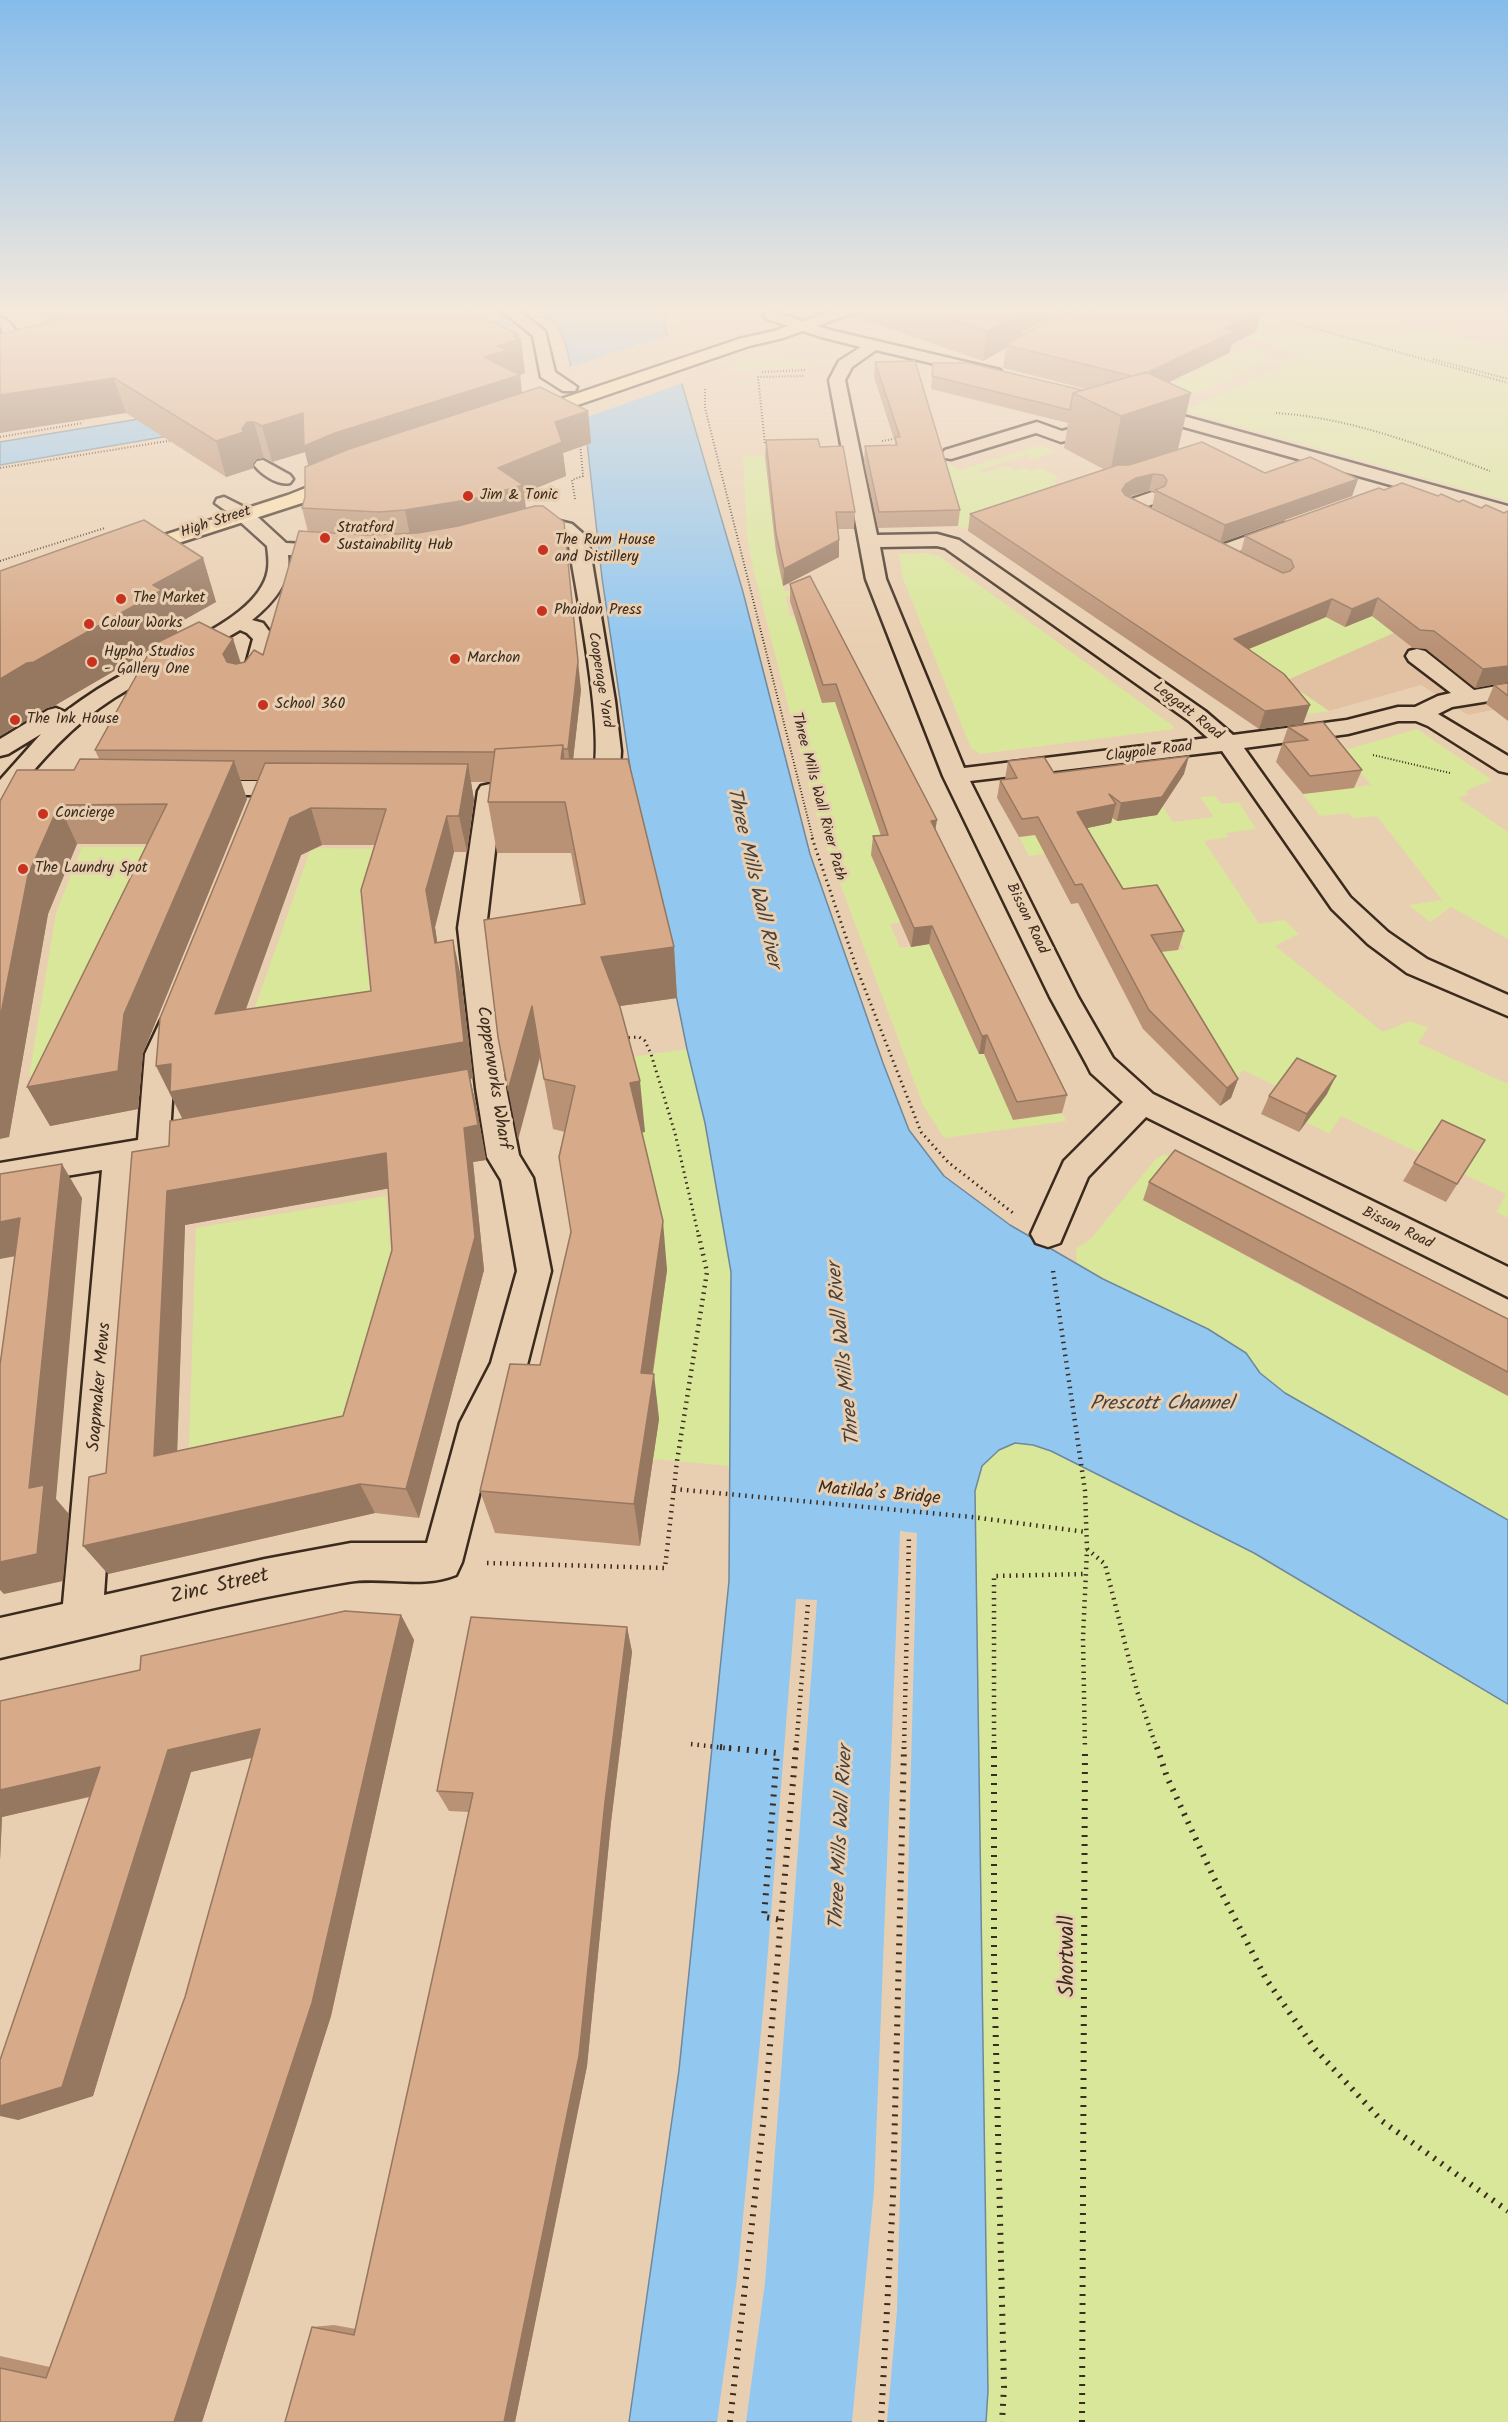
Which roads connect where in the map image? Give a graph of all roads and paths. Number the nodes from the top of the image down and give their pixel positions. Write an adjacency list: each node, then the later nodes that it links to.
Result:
1 (512, 421): 9 (main road)
2 (708, 421): 68 (path, Three Mills Wall River Path)
3 (763, 421): 15 (path)
4 (845, 421): 16 (street, Bisson Road)
5 (1115, 421): 18 (street)
6 (1187, 421): 10 (street)
7 (1346, 421): 22 (path)
8 (83, 423): 11 (path)
9 (508, 423)
10 (1233, 433): 17 (street); 24 (street)
11 (0, 437)
12 (579, 437): 34 (path)
13 (182, 438): 20 (path)
14 (907, 438): 16 (path)
15 (776, 444)
16 (849, 444): 35 (street, Bisson Road)
17 (1210, 447)
18 (951, 454)
19 (263, 465): 23 (street)
20 (0, 468)
21 (361, 472): 28 (main road, High Street)
22 (1496, 473)
23 (293, 477): 25 (main road, High Street)
24 (1388, 478): 26 (street); 29 (street)
25 (264, 487)
26 (1372, 496)
27 (1152, 498): 31 (street)
28 (244, 504): 33 (main road, High Street); 37 (street); 40 (main road, High Street)
29 (1508, 512)
30 (1302, 523): 38 (street)
31 (1179, 532)
32 (504, 535): 34 (street)
33 (121, 536)
34 (578, 538): 58 (street, Cooperage Yard)
35 (869, 541): 50 (street, Leggatt Road); 54 (street, Bisson Road)
36 (1199, 542): 38 (street)
37 (279, 549): 39 (street); 42 (street)
38 (1220, 552): 41 (street)
39 (362, 554)
40 (111, 559)
41 (1239, 563)
42 (238, 622): 44 (street); 45 (street)
43 (1417, 656): 47 (street)
44 (137, 676): 51 (street); 60 (street)
45 (245, 684)
46 (1508, 691): 47 (street, Claypole Road)
47 (1457, 698): 48 (street, Claypole Road)
48 (1419, 714): 49 (street, Claypole Road); 52 (street)
49 (1317, 732): 50 (street, Claypole Road); 53 (path)
50 (1228, 743): 54 (street, Claypole Road); 62 (street, Leggatt Road)
51 (0, 749)
52 (1508, 766)
53 (1456, 774)
54 (955, 776): 64 (street, Bisson Road)
55 (33, 788): 60 (street)
56 (176, 788): 57 (street)
57 (325, 789)
58 (555, 789)
59 (490, 790): 74 (street, Copperworks Wharf)
60 (3, 792)
61 (182, 999): 66 (street, Soapmaker Mews)
62 (1508, 1006)
63 (614, 1039): 70 (path)
64 (1142, 1102): 68 (street); 69 (street, Bisson Road)
65 (200, 1141): 66 (street)
66 (136, 1152): 67 (street); 77 (street, Soapmaker Mews)
67 (0, 1175)
68 (1048, 1231): 71 (path, Shortwall)
69 (1508, 1283)
70 (674, 1489): 71 (path, Matilda’s Bridge); 74 (path)
71 (1086, 1532): 73 (path, Shortwall)
72 (909, 1536): 83 (path)
73 (1087, 1548): 75 (path, Shortwall); 81 (path)
74 (442, 1562): 77 (street, Zinc Street)
75 (1086, 1574): 84 (path); 85 (path, Shortwall)
76 (808, 1603): 80 (path)
77 (82, 1620): 78 (street, Zinc Street)
78 (0, 1638)
79 (694, 1744): 80 (path)
80 (782, 1920): 82 (path)
81 (1508, 2211)
82 (730, 2422)
83 (881, 2422)
84 (1002, 2422)
85 (1082, 2422)

